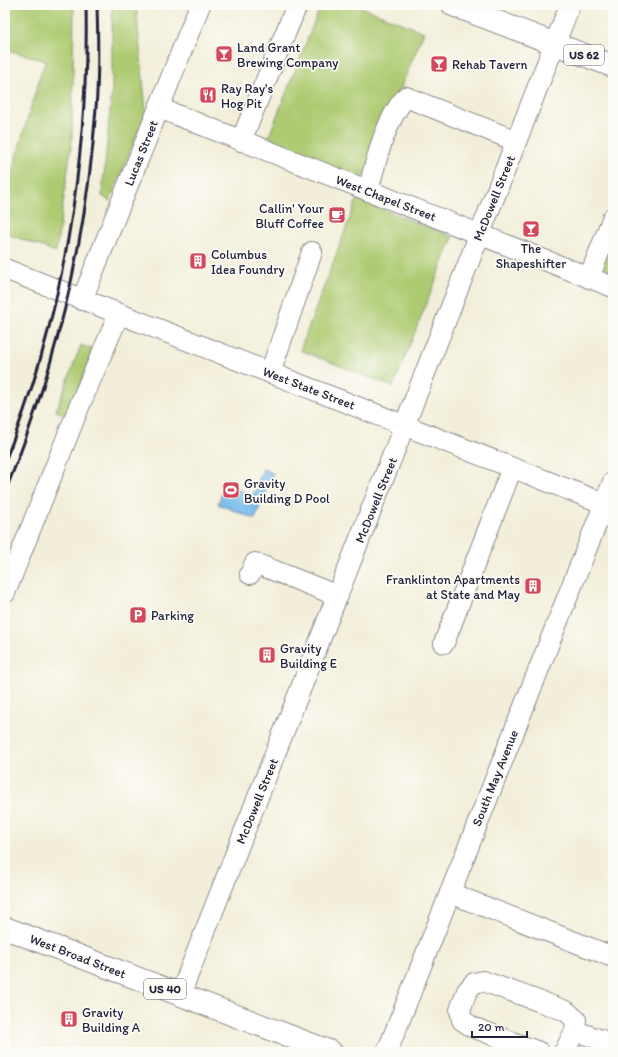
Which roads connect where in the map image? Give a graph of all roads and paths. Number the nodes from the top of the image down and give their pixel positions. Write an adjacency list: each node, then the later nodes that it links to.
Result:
1 (200, 5): 7 (street, Lucas Street)
2 (297, 5): 8 (street)
3 (453, 5): 5 (main road, US 62)
4 (570, 5): 5 (street, McDowell Street)
5 (555, 43): 6 (main road, US 62); 9 (street, McDowell Street)
6 (613, 66)
7 (159, 108): 8 (street, West Chapel Street); 17 (street, Lucas Street)
8 (241, 141): 10 (street, West Chapel Street)
9 (516, 142): 10 (street); 12 (street, McDowell Street)
10 (368, 191): 12 (street, West Chapel Street)
11 (613, 217): 15 (street)
12 (479, 234): 15 (street, West Chapel Street); 20 (street, McDowell Street)
13 (312, 252): 19 (street)
14 (5, 269): 17 (street, West State Street)
15 (589, 278): 16 (street, West Chapel Street)
16 (613, 287)
17 (82, 300): 18 (street, West State Street)
18 (119, 314): 19 (street, West State Street); 25 (street)
19 (270, 373): 20 (street, West State Street)
20 (405, 426): 21 (street, West State Street); 26 (street, McDowell Street)
21 (512, 468): 23 (street, West State Street); 27 (street)
22 (613, 482): 23 (street, South May Avenue)
23 (608, 506): 28 (street, South May Avenue)
24 (250, 574): 26 (street)
25 (5, 593)
26 (338, 596): 31 (street, McDowell Street)
27 (444, 642)
28 (450, 893): 30 (street); 35 (street, South May Avenue)
29 (5, 928): 31 (main road, West Broad Street / US 40)
30 (613, 957)
31 (180, 995): 34 (main road, West Broad Street / US 40)
32 (575, 1031): 33 (street); 36 (street); 37 (street)
33 (613, 1044)
34 (327, 1051)
35 (387, 1052)
36 (539, 1052)
37 (564, 1052)

